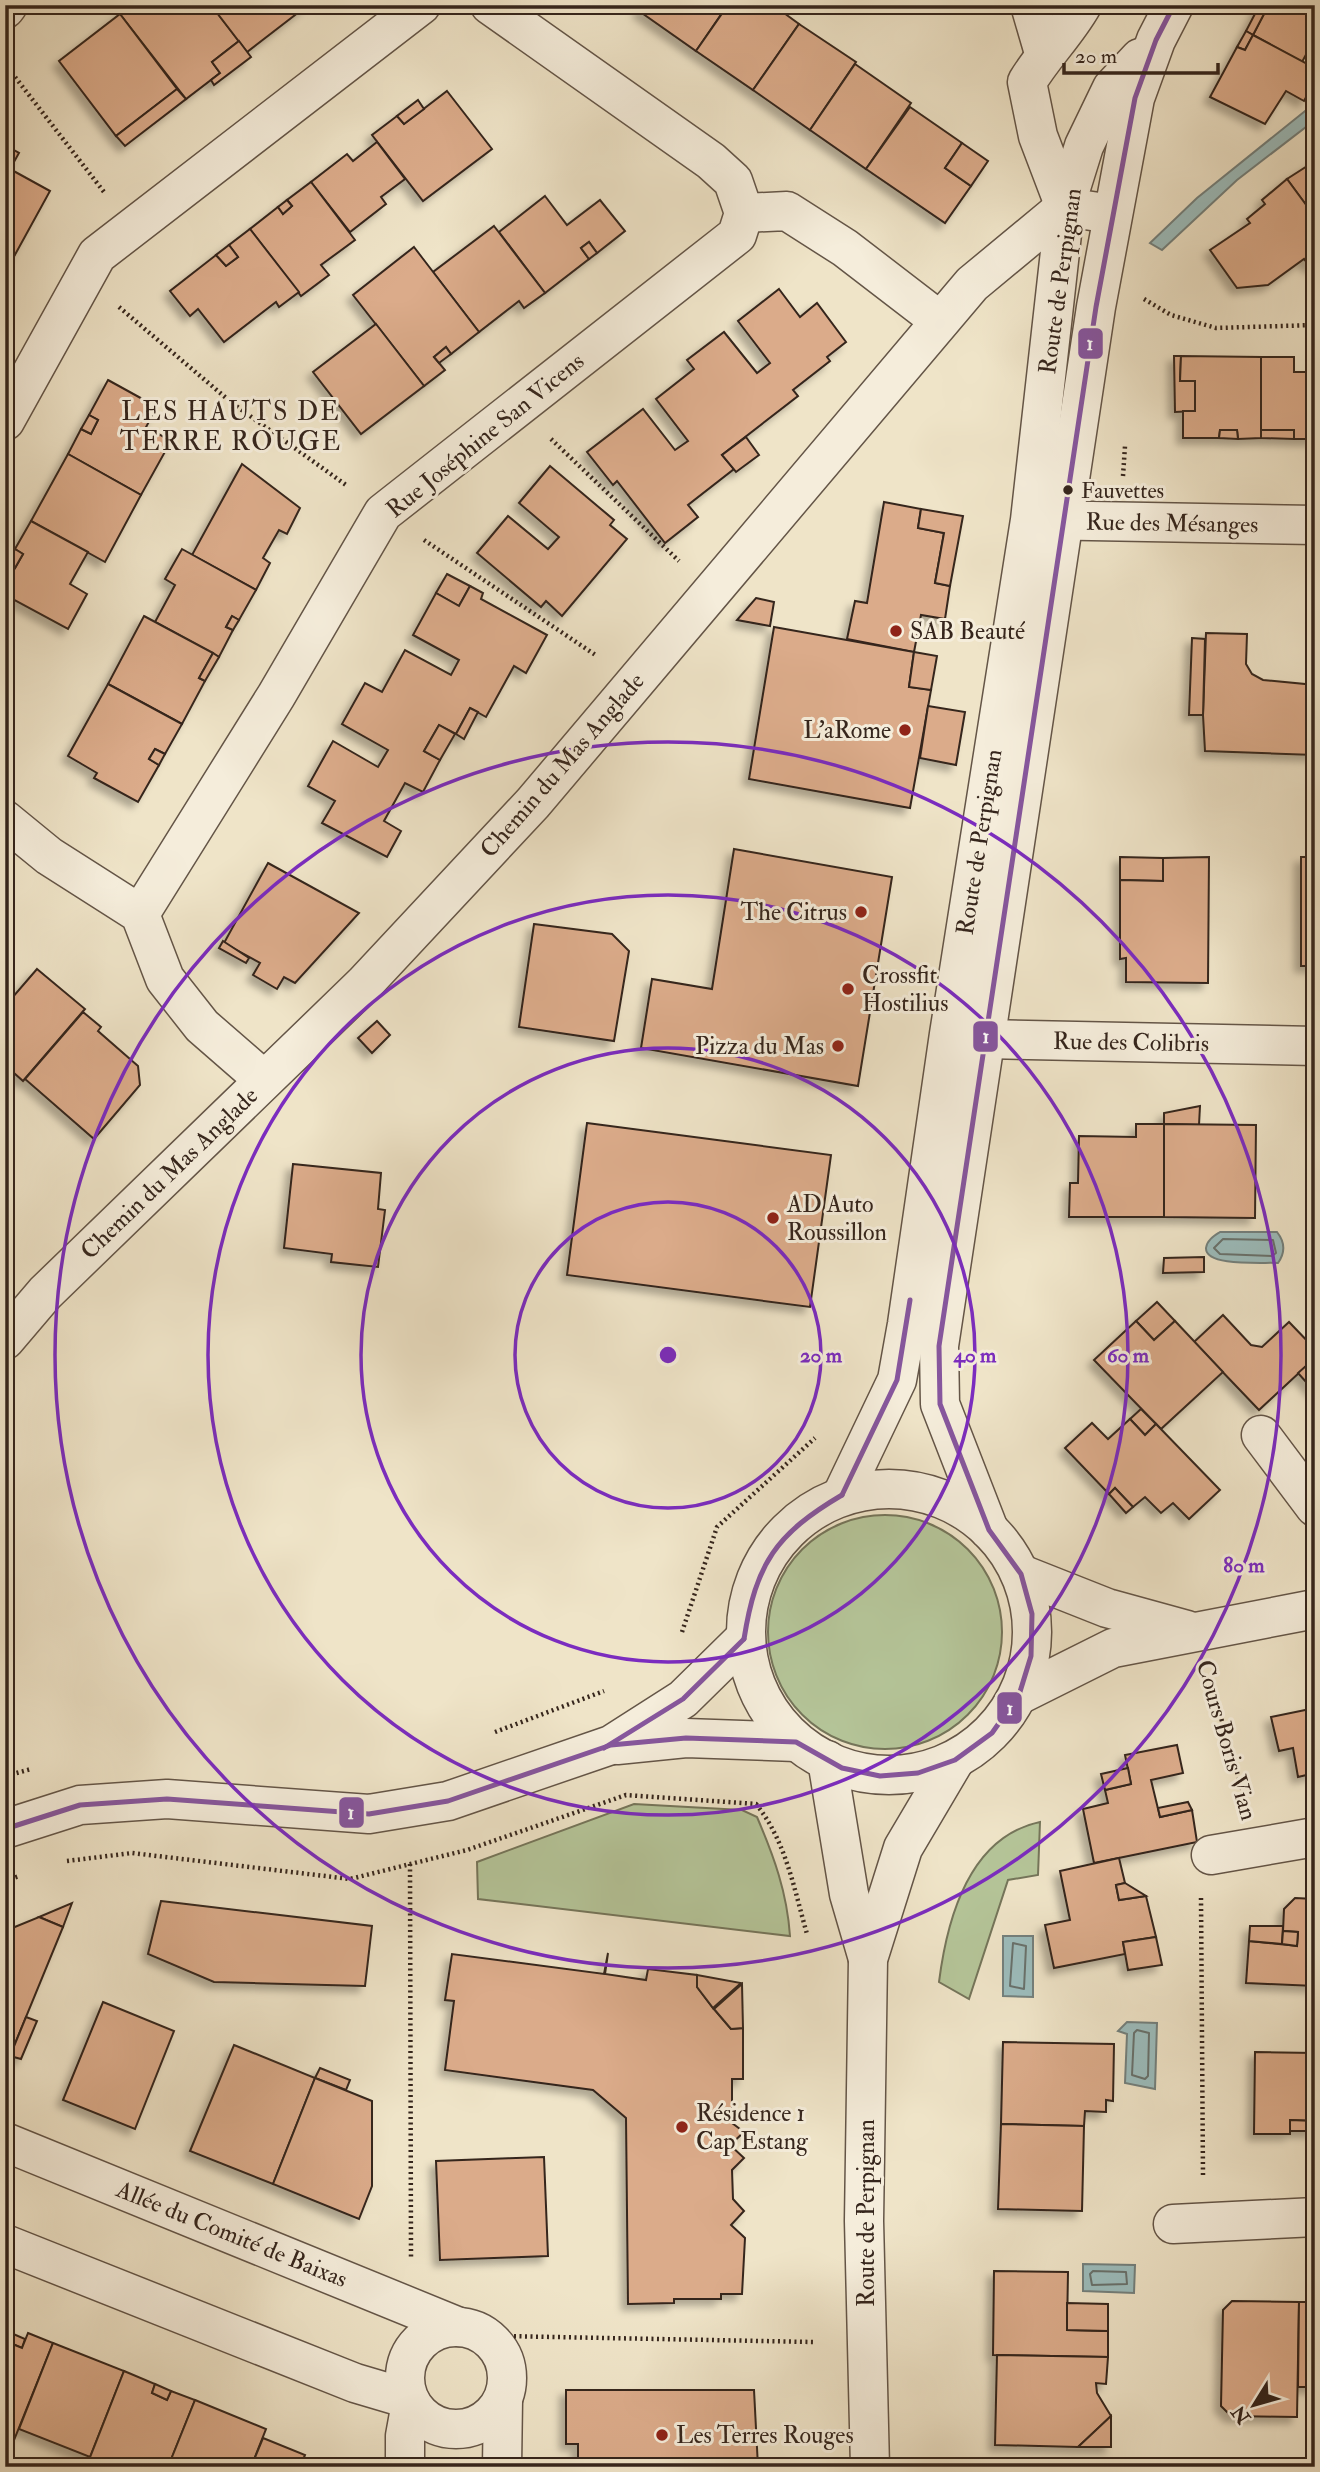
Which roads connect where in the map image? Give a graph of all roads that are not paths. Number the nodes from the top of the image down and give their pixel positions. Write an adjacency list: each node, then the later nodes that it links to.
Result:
1 (421, 5): 12 (street)
2 (490, 5): 9 (street)
3 (1030, 5): 7 (street)
4 (1082, 5): 7 (street)
5 (1174, 5): 6 (street)
6 (1156, 40): 8 (street, Route de Perpignan); 10 (street, Route de Perpignan)
7 (1044, 53): 8 (street)
8 (1065, 207): 10 (street); 11 (street, Chemin du Mas Anglade); 13 (street, Route de Perpignan)
9 (744, 213): 11 (street); 16 (street, Rue Joséphine San Vicens)
10 (1112, 214): 13 (street, Route de Perpignan)
11 (940, 321): 19 (street, Chemin du Mas Anglade)
12 (5, 421)
13 (1046, 520): 14 (street, Rue des Mésanges); 17 (street, Route de Perpignan)
14 (1315, 526)
15 (5, 820): 16 (street)
16 (140, 914): 19 (street)
17 (967, 1037): 18 (street, Rue des Colibris); 22 (street, Route de Perpignan); 24 (street, Route de Perpignan)
18 (1315, 1046)
19 (264, 1080): 20 (street, Chemin du Mas Anglade)
20 (5, 1340)
21 (1261, 1435): 23 (street)
22 (842, 1495): 24 (street); 28 (street)
23 (1315, 1507)
24 (989, 1530): 25 (street)
25 (1021, 1574): 27 (street); 29 (street)
26 (1315, 1609): 27 (street)
27 (1196, 1633): 29 (street)
28 (744, 1639): 30 (street); 31 (street)
29 (1019, 1695): 32 (street)
30 (611, 1745): 31 (street); 33 (street)
31 (812, 1751): 32 (street); 36 (street, Route de Perpignan)
32 (955, 1760): 36 (street, Route de Perpignan)
33 (5, 1829)
34 (1315, 1837): 35 (street, Cours Boris Vian)
35 (1234, 1852)
36 (868, 1959): 46 (street, Route de Perpignan)
37 (5, 2142): 41 (street, Allée du Comité de Baixas)
38 (1315, 2217): 39 (street)
39 (1189, 2223)
40 (5, 2244): 43 (street)
41 (472, 2331): 42 (street); 43 (street)
42 (503, 2399): 43 (street); 45 (street)
43 (410, 2401): 44 (street)
44 (405, 2467)
45 (502, 2467)
46 (870, 2467)

